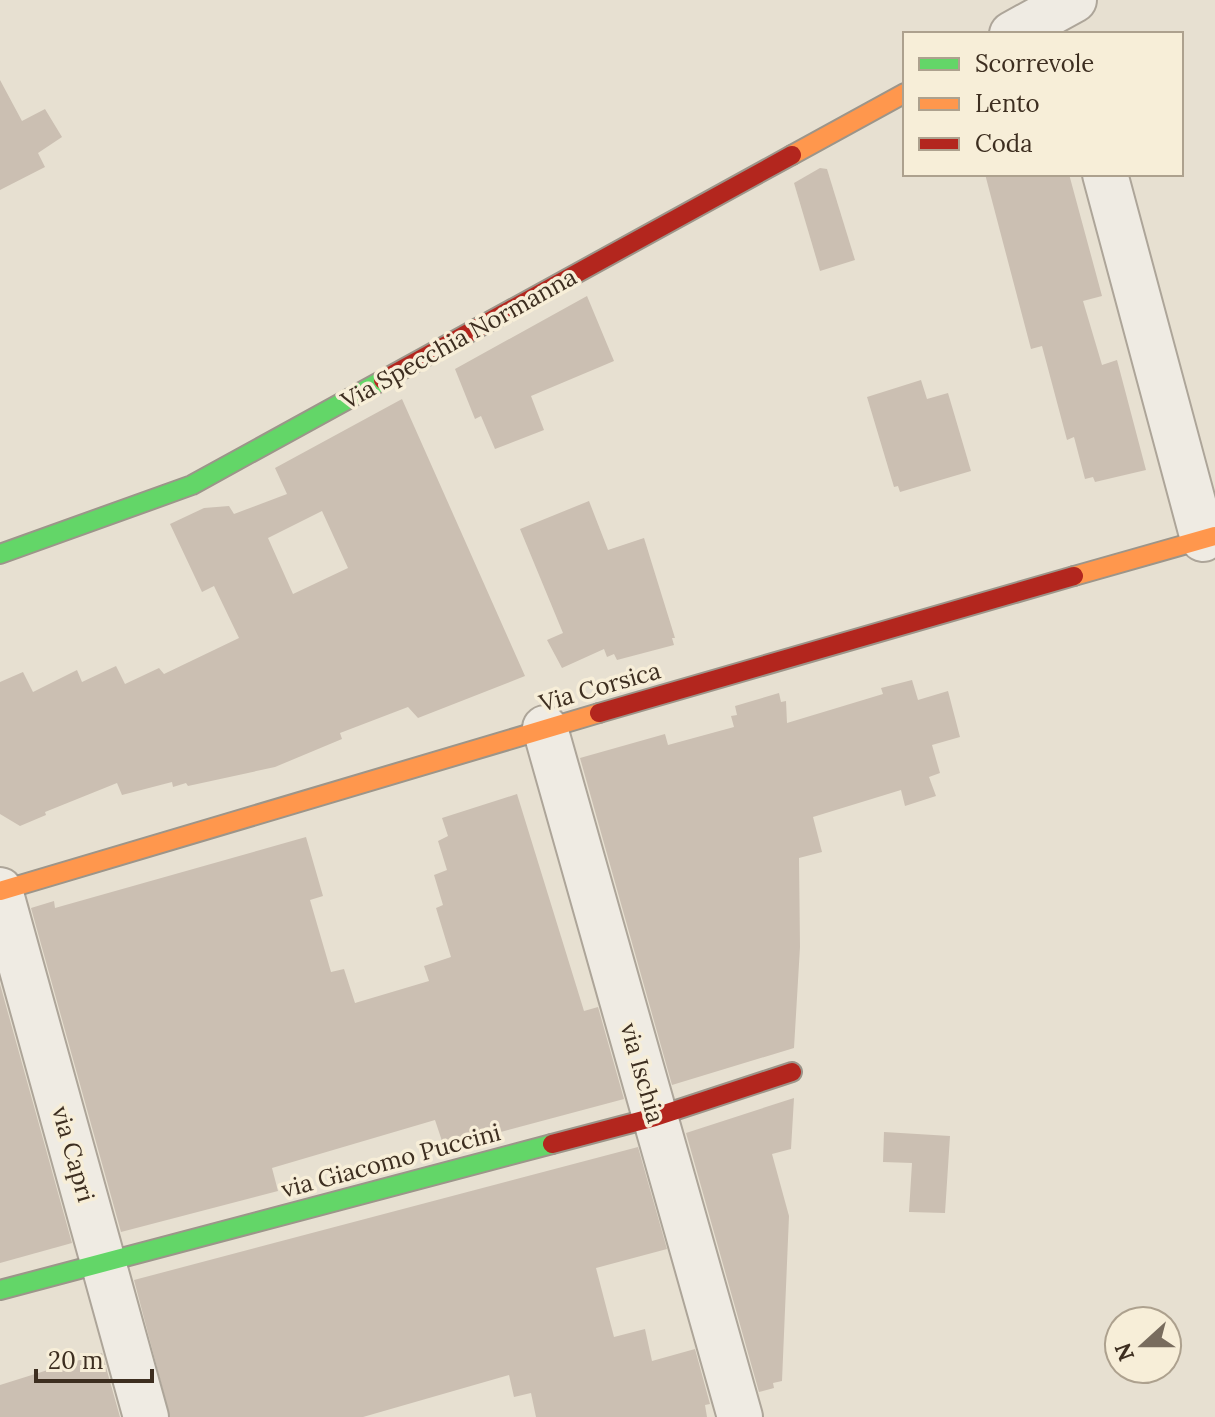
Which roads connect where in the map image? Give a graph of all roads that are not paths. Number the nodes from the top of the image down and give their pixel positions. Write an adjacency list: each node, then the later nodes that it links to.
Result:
1 (1067, 14): 2 (street)
2 (1018, 32)
3 (903, 94): 6 (street, Via Specchia Normanna)
4 (1106, 176): 5 (street)
5 (1209, 538): 7 (street, Via Corsica)
6 (0, 554)
7 (545, 728): 8 (street, Via Corsica); 10 (street, via Ischia)
8 (0, 890): 11 (street, via Capri)
9 (792, 1072): 10 (street, via Giacomo Puccini)
10 (655, 1117): 11 (street, via Giacomo Puccini); 14 (street, via Ischia)
11 (103, 1261): 12 (street, via Giacomo Puccini); 13 (street, via Capri)
12 (0, 1290)
13 (146, 1417)
14 (740, 1417)

